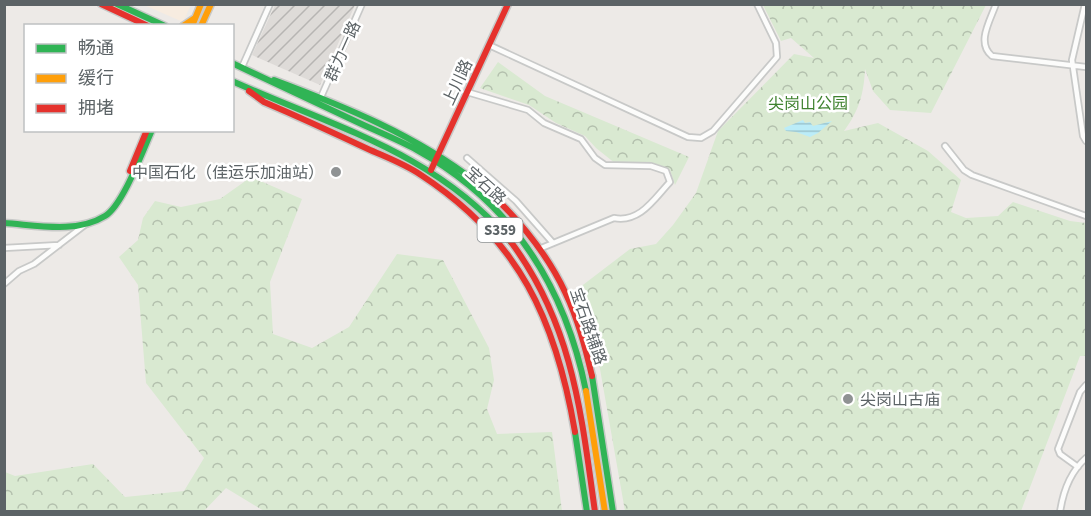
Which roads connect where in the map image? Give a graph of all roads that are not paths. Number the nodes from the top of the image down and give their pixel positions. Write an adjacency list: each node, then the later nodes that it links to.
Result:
1 (101, 4): 12 (main road)
2 (117, 4): 13 (main road)
3 (201, 4): 11 (main road)
4 (211, 4): 16 (main road)
5 (270, 4): 21 (street)
6 (362, 4): 24 (street, 群力一路)
7 (508, 4): 17 (main road, 上川路)
8 (757, 4): 17 (street)
9 (996, 4): 19 (street)
10 (1085, 4): 19 (street)
11 (195, 18): 14 (main road); 15 (main road)
12 (144, 24)
13 (161, 24)
14 (186, 24)
15 (193, 24)
16 (204, 24)
17 (489, 45): 23 (main road, 上川路)
18 (234, 64): 21 (main road, 宝石路 / S359)
19 (1072, 66): 20 (street); 27 (street)
20 (1086, 68)
21 (245, 69): 24 (main road, 宝石路辅路); 31 (main road, 宝石路 / S359)
22 (236, 82): 32 (main road, 宝石路 / S359); 45 (main road)
23 (467, 92): 29 (main road, 上川路); 37 (street)
24 (321, 97): 29 (main road, 宝石路辅路)
25 (146, 132): 33 (main road)
26 (151, 132): 33 (main road)
27 (1086, 141)
28 (945, 147): 34 (street)
29 (439, 153): 31 (main road, 上川路); 40 (main road, 宝石路辅路)
30 (467, 159): 37 (street)
31 (435, 161): 32 (main road, 上川路); 47 (main road, 宝石路 / S359)
32 (431, 170): 46 (main road, 宝石路 / S359)
33 (121, 194): 36 (main road)
34 (1086, 216)
35 (4, 223): 36 (main road)
36 (86, 224): 38 (street)
37 (554, 243): 40 (street)
38 (59, 245): 39 (street); 41 (street)
39 (4, 248)
40 (539, 249): 48 (main road, 宝石路辅路)
41 (4, 284)
42 (1086, 385): 44 (street)
43 (1086, 458): 44 (street)
44 (1078, 467): 49 (street)
45 (587, 512)
46 (595, 512)
47 (605, 512)
48 (613, 512)
49 (1060, 512)

